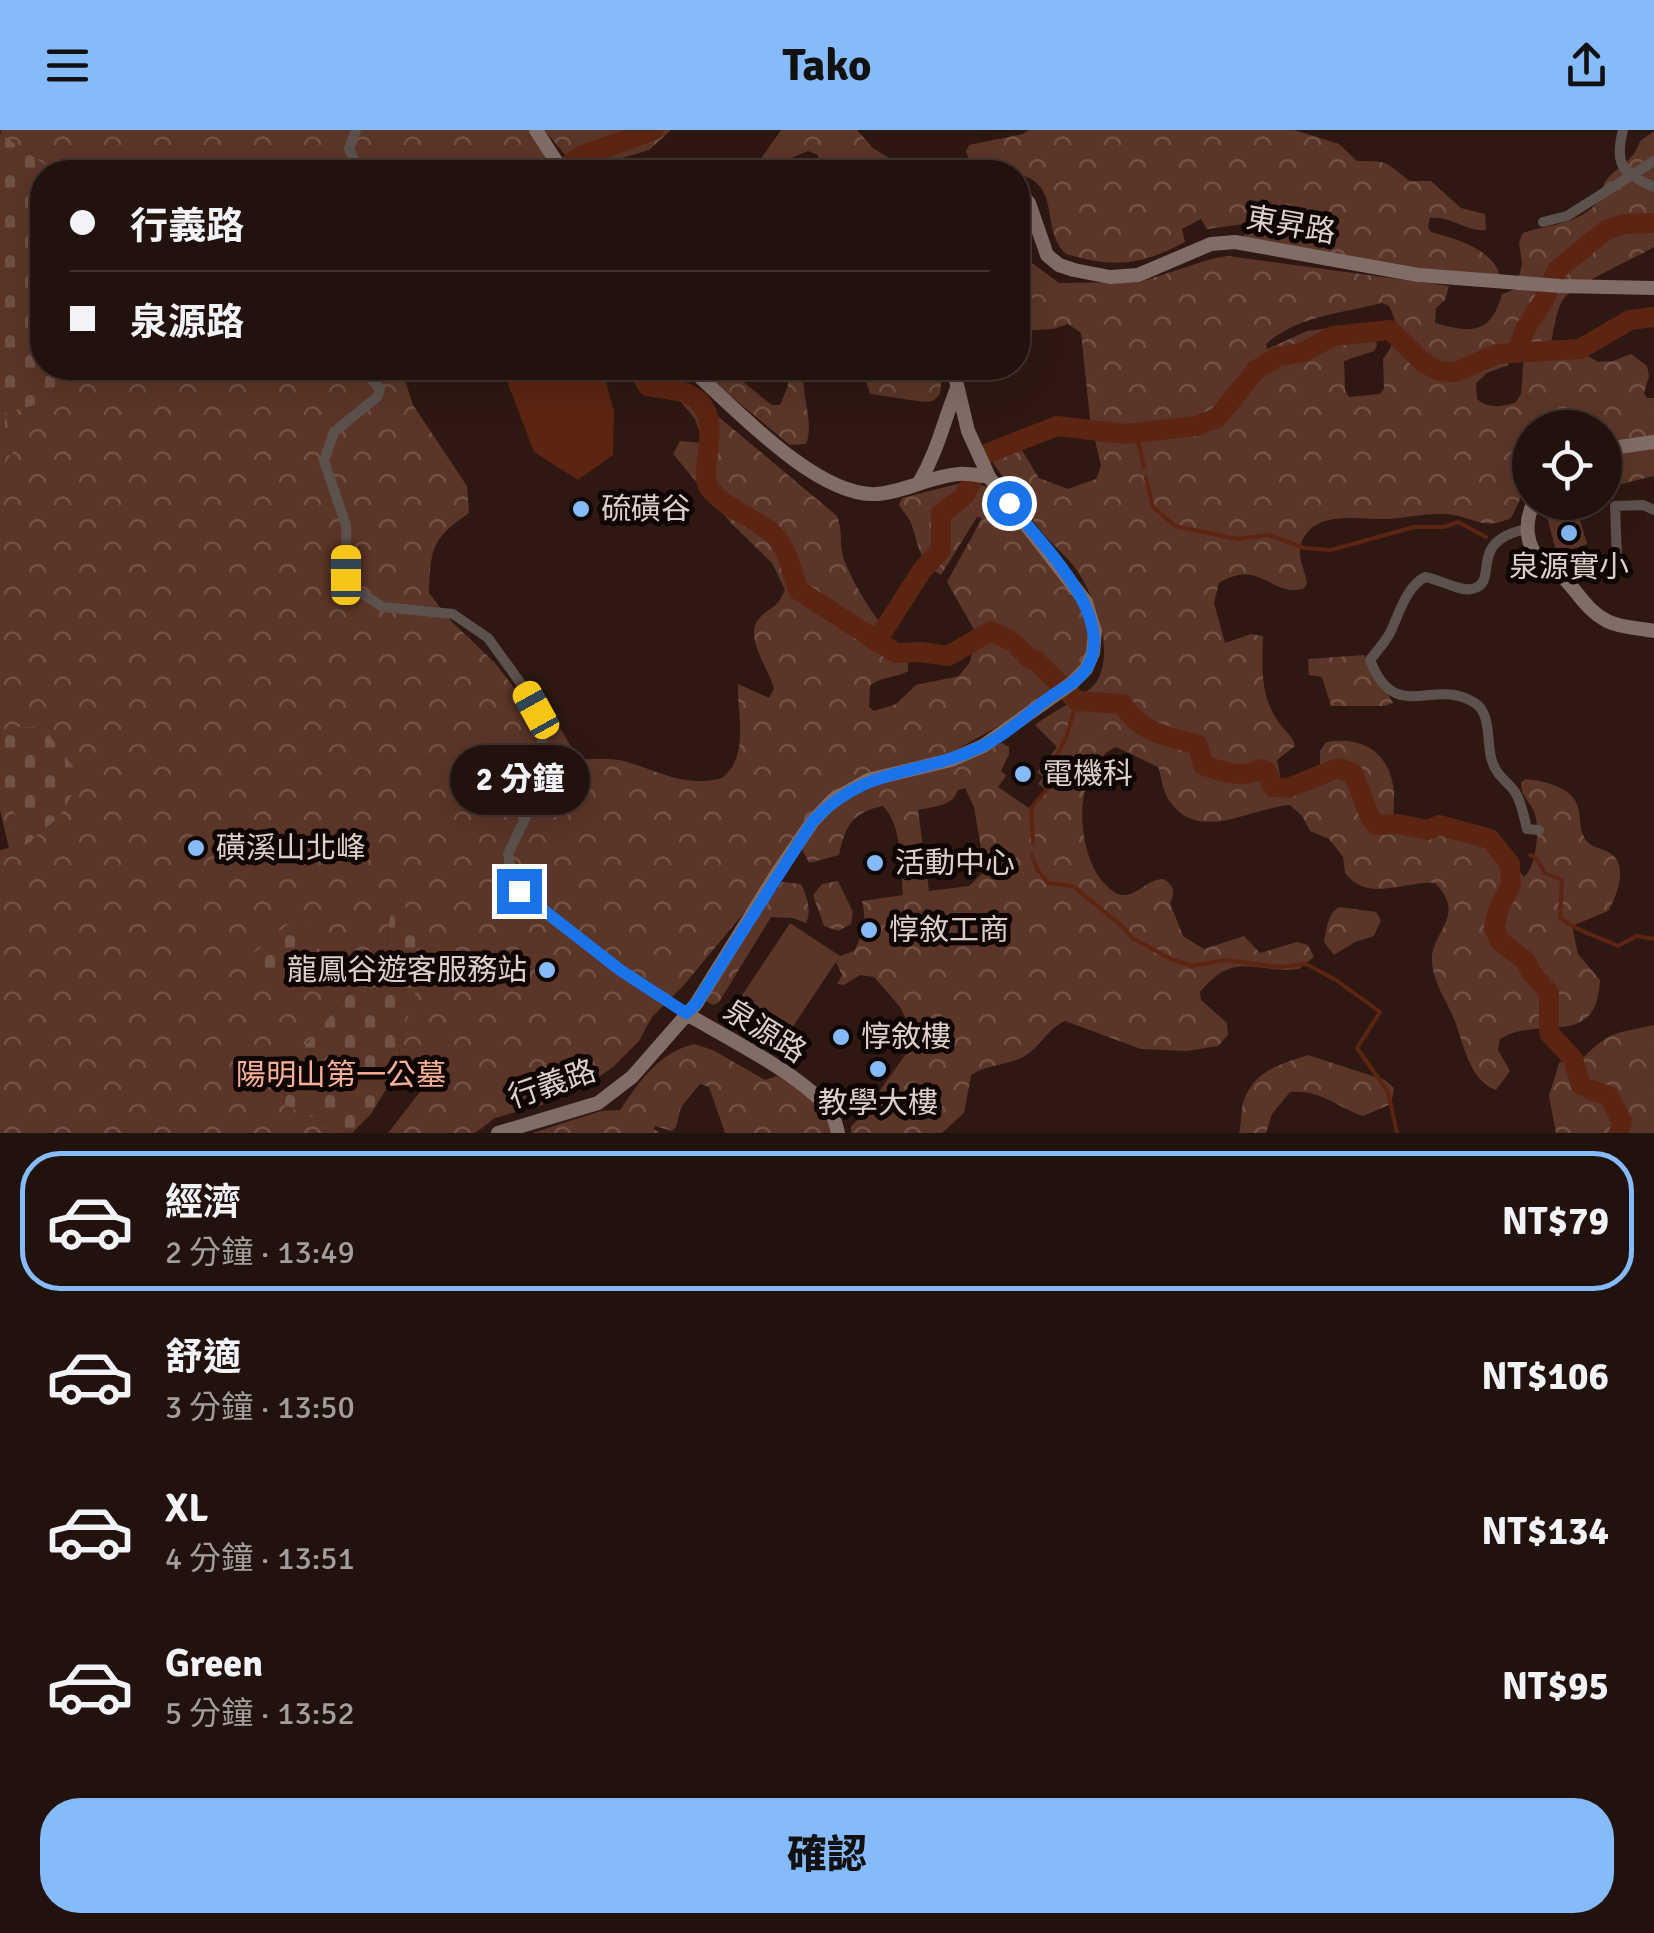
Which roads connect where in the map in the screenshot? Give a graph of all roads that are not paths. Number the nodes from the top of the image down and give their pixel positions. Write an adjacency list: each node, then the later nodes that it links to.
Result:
1 (356, 130): 4 (street)
2 (536, 130): 5 (street)
3 (1623, 130): 7 (street)
4 (354, 160)
5 (555, 160)
6 (1654, 161): 7 (street)
7 (1628, 175): 8 (street); 10 (street)
8 (1654, 187)
9 (1030, 207): 11 (street, 東昇路)
10 (1543, 222)
11 (1654, 288)
12 (372, 380): 26 (street, 泉源路)
13 (704, 380): 19 (street)
14 (955, 380): 15 (street)
15 (957, 388): 18 (street); 19 (street)
16 (1654, 442): 17 (street)
17 (1622, 447)
18 (990, 477): 19 (street); 26 (street, 行義路)
19 (919, 483)
20 (1654, 510): 23 (street)
21 (1529, 520): 22 (street)
22 (1526, 529): 24 (street); 25 (street)
23 (1617, 559)
24 (1654, 631)
25 (1540, 830)
26 (686, 1013): 27 (street, 行義路); 28 (street, 泉源路)
27 (498, 1133)
28 (838, 1133)

